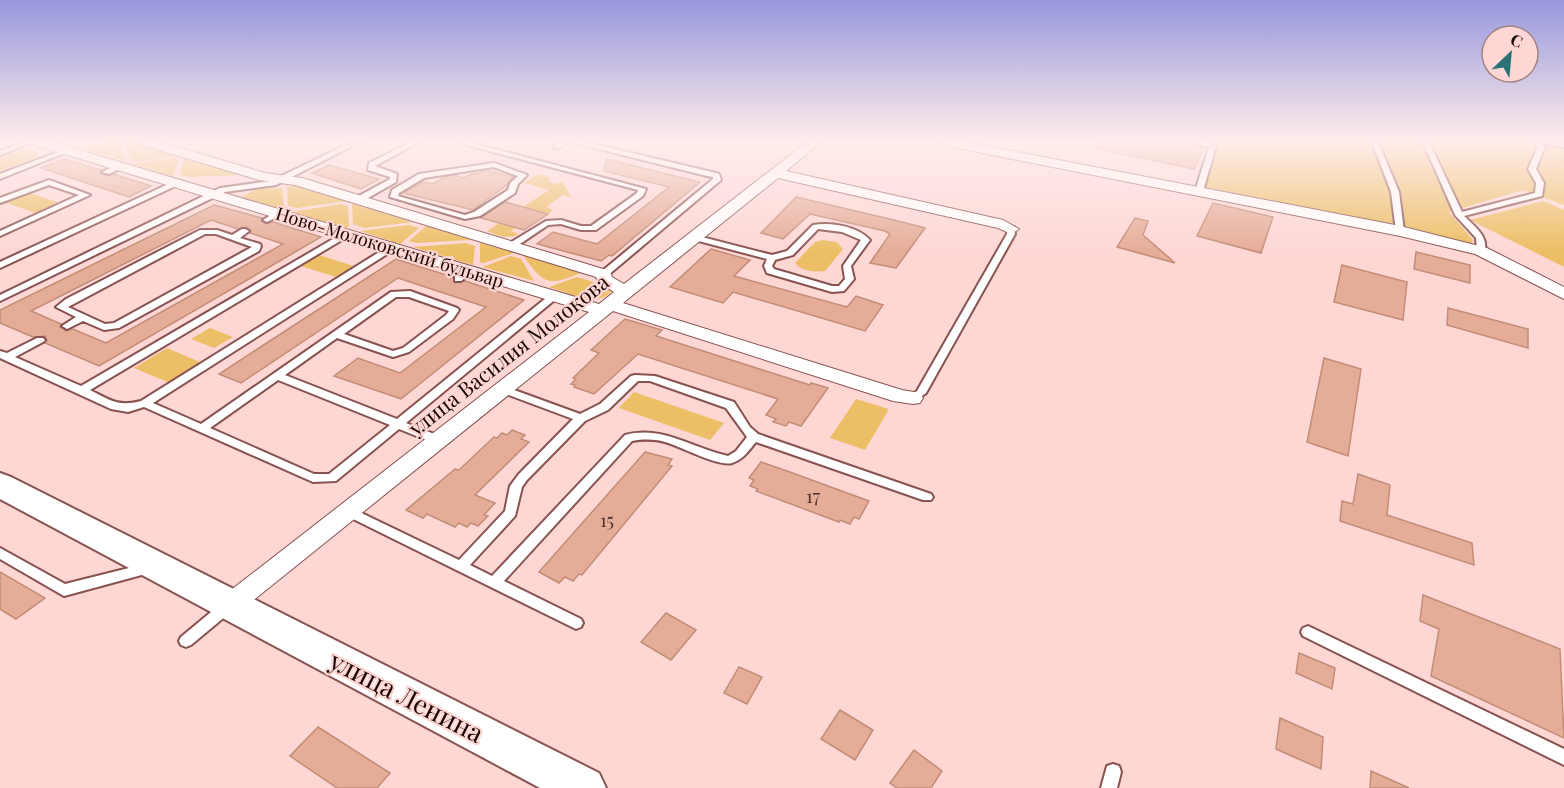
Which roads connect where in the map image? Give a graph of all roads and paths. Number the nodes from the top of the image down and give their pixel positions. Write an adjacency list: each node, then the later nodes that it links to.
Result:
1 (158, 179): 17 (street, Ново-Молоковский бульвар)
2 (273, 179): 15 (street, Ново-Молоковский бульвар)
3 (393, 179): 21 (lane)
4 (418, 179): 23 (lane)
5 (519, 179): 23 (lane)
6 (607, 179): 33 (lane)
7 (717, 179): 38 (lane)
8 (768, 179): 31 (street, улица Василия Молокова)
9 (800, 179): 26 (street)
10 (1140, 179): 19 (street)
11 (1203, 179): 19 (lane)
12 (1390, 179): 28 (lane)
13 (1443, 179): 24 (lane)
14 (1538, 179): 24 (lane)
15 (280, 180): 20 (lane); 21 (street, Ново-Молоковский бульвар)
16 (84, 182): 18 (lane)
17 (178, 183): 20 (street, Ново-Молоковский бульвар); 37 (lane)
18 (69, 188): 22 (lane); 29 (lane)
19 (1199, 190): 28 (street)
20 (215, 194): 30 (street, Ново-Молоковский бульвар); 42 (lane)
21 (358, 200): 25 (street, Ново-Молоковский бульвар)
22 (0, 201)
23 (436, 210): 25 (lane)
24 (1459, 215): 35 (lane)
25 (422, 219): 33 (street, Ново-Молоковский бульвар)
26 (1011, 229): 53 (lane)
27 (245, 231): 32 (lane)
28 (1400, 231): 35 (street)
29 (0, 234)
30 (348, 234): 34 (street, Ново-Молоковский бульвар); 52 (lane)
31 (694, 237): 36 (lane); 44 (street, улица Василия Молокова)
32 (233, 238): 45 (lane); 45 (lane)
33 (511, 246): 38 (street, Ново-Молоковский бульвар)
34 (392, 248): 41 (street, Ново-Молоковский бульвар); 54 (lane)
35 (1480, 251): 40 (street)
36 (772, 258): 36 (lane)
37 (0, 265)
38 (604, 274): 44 (street, Ново-Молоковский бульвар)
39 (440, 292): 43 (lane)
40 (1564, 294)
41 (554, 296): 44 (street, Ново-Молоковский бульвар); 56 (lane)
42 (0, 298)
43 (428, 300): 47 (lane); 47 (lane)
44 (612, 302): 51 (street, улица Василия Молокова); 53 (street, Ново-Молоковский бульвар)
45 (82, 318): 46 (lane)
46 (67, 326)
47 (338, 335): 50 (lane)
48 (40, 340): 49 (lane)
49 (4, 356): 52 (lane)
50 (278, 376): 56 (lane); 57 (lane)
51 (502, 389): 55 (lane); 59 (street, улица Василия Молокова)
52 (81, 391): 54 (lane)
53 (914, 398)
54 (145, 403): 57 (lane)
55 (581, 418): 58 (lane); 65 (lane)
56 (399, 424): 57 (lane); 59 (lane)
57 (202, 428)
58 (754, 436): 61 (lane); 66 (lane)
59 (438, 440): 62 (street, улица Василия Молокова)
60 (0, 486): 64 (main road, улица Ленина)
61 (927, 497)
62 (347, 512): 65 (lane); 67 (street, улица Василия Молокова)
63 (0, 553): 64 (lane)
64 (157, 566): 67 (main road, улица Ленина)
65 (461, 567): 66 (lane)
66 (494, 583): 68 (lane)
67 (231, 604): 70 (lane); 72 (main road, улица Ленина)
68 (576, 622)
69 (1308, 632): 71 (lane)
70 (186, 641)
71 (1564, 757)
72 (584, 788)

